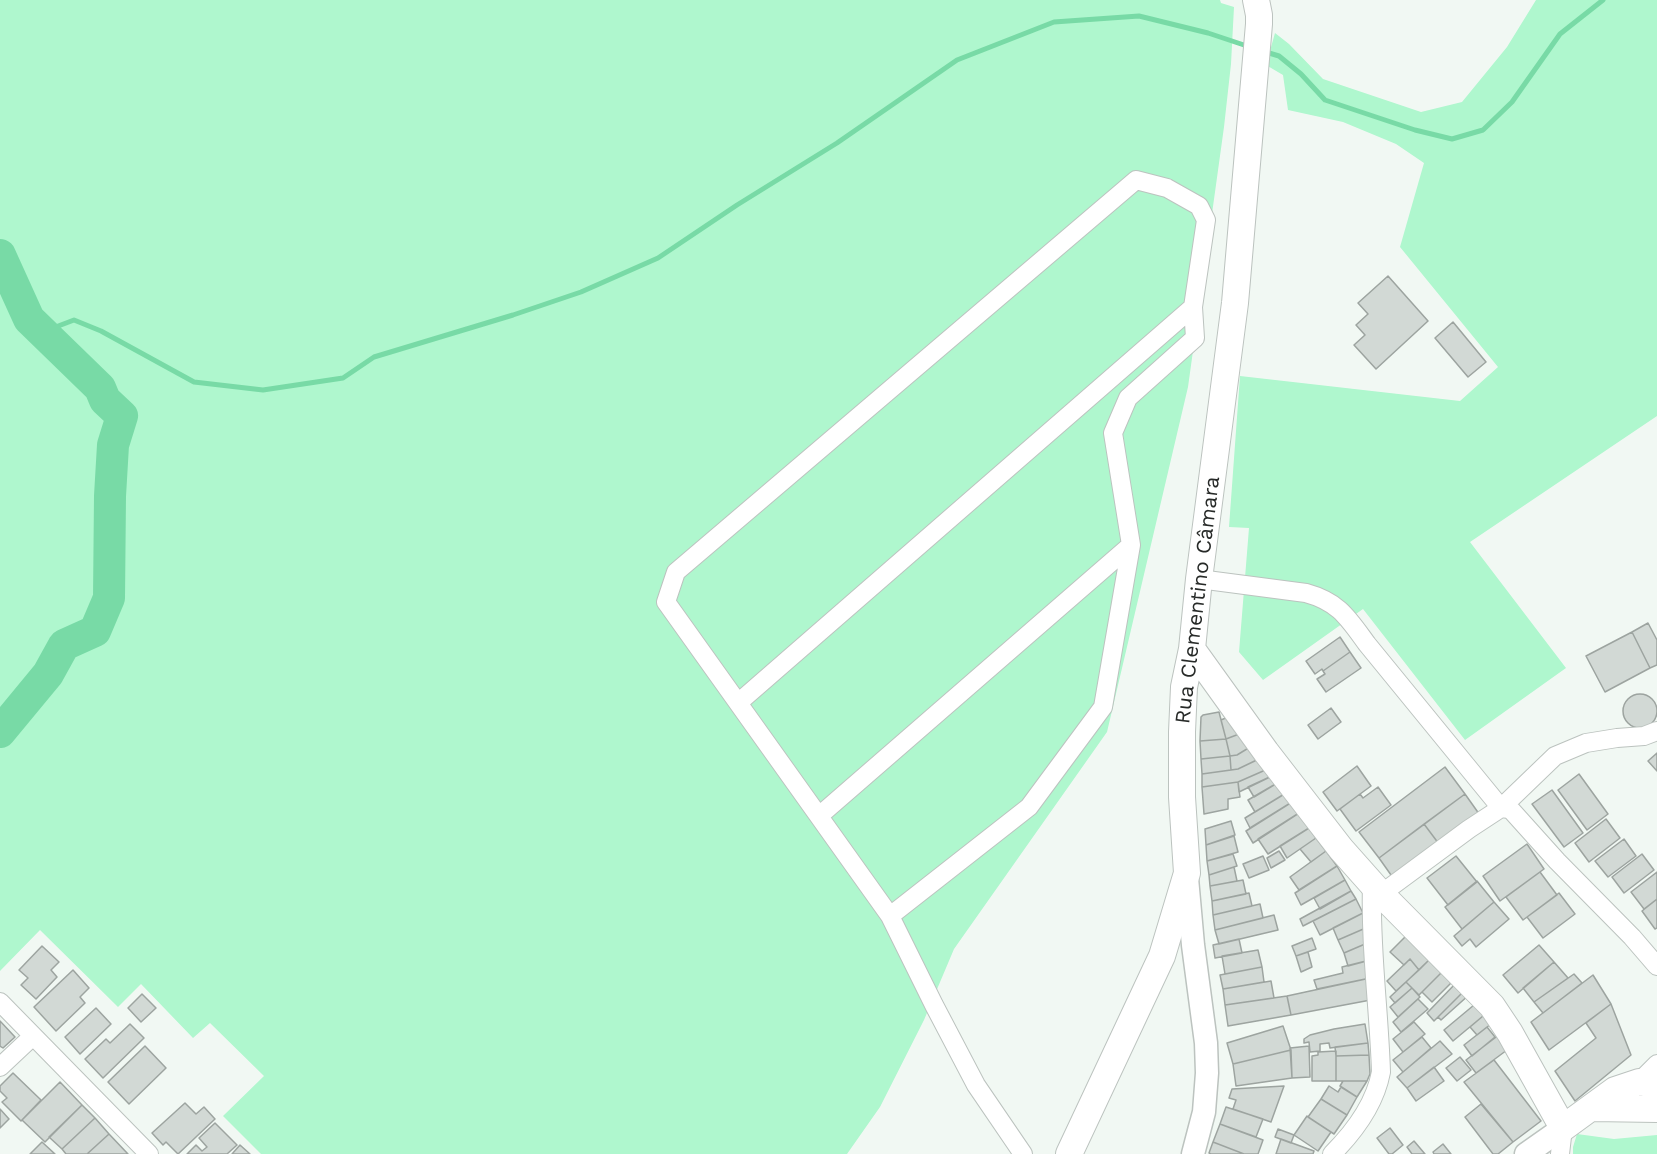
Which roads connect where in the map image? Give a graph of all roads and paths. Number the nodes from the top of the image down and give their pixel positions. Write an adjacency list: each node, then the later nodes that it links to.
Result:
1 (1259, 10): 4 (main road, Rua Clementino Câmara)
2 (1193, 307): 3 (street); 6 (street); 6 (street)
3 (1131, 545): 9 (street); 12 (street)
4 (1199, 579): 5 (main road, Rua Clementino Câmara); 8 (street)
5 (1192, 650): 10 (main road, Rua Clementino Câmara); 11 (main road)
6 (738, 703): 9 (street)
7 (1657, 731): 8 (street)
8 (1501, 808): 11 (street); 13 (street)
9 (819, 816): 12 (street)
10 (1187, 873): 24 (main road, Rua Clementino Câmara); 25 (street)
11 (1376, 889): 21 (main road); 26 (street)
12 (890, 916): 23 (street)
13 (1657, 966)
14 (0, 1002): 15 (street)
15 (33, 1036): 17 (street); 22 (street)
16 (1657, 1064): 18 (street)
17 (0, 1068)
18 (1648, 1083): 19 (main road)
19 (1592, 1108): 20 (main road); 21 (main road)
20 (1657, 1109)
21 (1563, 1128): 27 (street); 28 (street)
22 (149, 1154)
23 (1023, 1154)
24 (1068, 1154)
25 (1193, 1154)
26 (1332, 1154)
27 (1527, 1154)
28 (1560, 1154)

